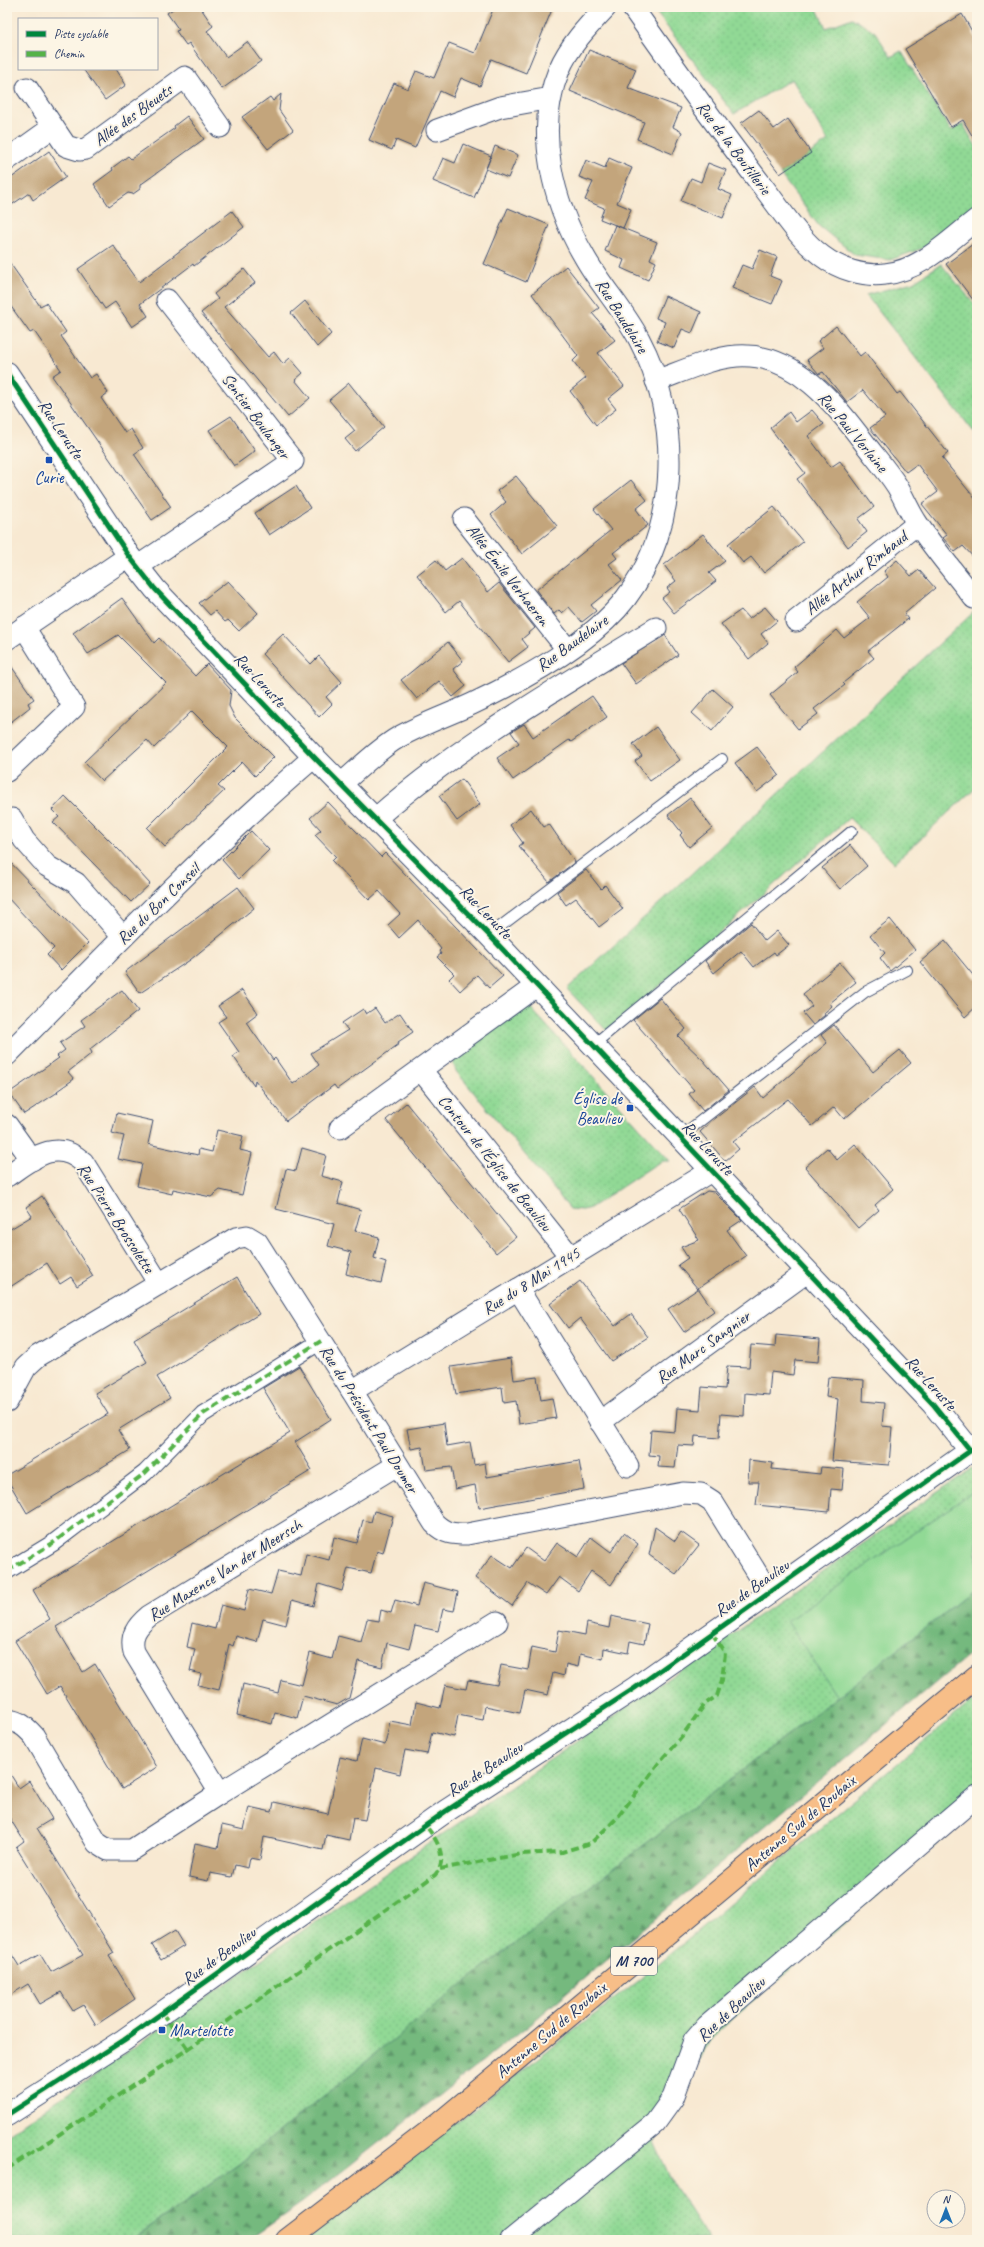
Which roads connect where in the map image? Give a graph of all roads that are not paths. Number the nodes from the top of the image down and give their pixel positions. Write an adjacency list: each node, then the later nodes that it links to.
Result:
1 (606, 7): 4 (street, Rue Baudelaire)
2 (632, 7): 9 (street, Rue de la Boutillerie)
3 (27, 88): 5 (street, Allée des Bleuets)
4 (551, 98): 7 (street); 12 (street, Rue Baudelaire)
5 (53, 127): 6 (street, Allée des Bleuets); 8 (street)
6 (220, 127)
7 (437, 130)
8 (7, 160)
9 (977, 219)
10 (166, 300): 15 (street, Sentier Boulanger)
11 (7, 374): 15 (street, Rue Leruste)
12 (656, 381): 14 (street, Rue Paul Verlaine); 21 (street, Rue Baudelaire)
13 (464, 519): 21 (street, Allée Émile Verhaeren)
14 (917, 524): 16 (street, Rue Paul Verlaine); 17 (street, Allée Arthur Rimbaud)
15 (133, 561): 18 (street); 22 (street, Rue Leruste)
16 (974, 598)
17 (796, 621)
18 (24, 627): 20 (street); 24 (street)
19 (656, 628): 26 (street)
20 (7, 639)
21 (567, 649): 25 (street, Rue Baudelaire)
22 (314, 758): 25 (street, Rue Leruste); 30 (street, Rue du Bon Conseil)
23 (722, 759): 29 (lane)
24 (7, 771)
25 (342, 784): 26 (street, Rue Leruste)
26 (375, 819): 29 (street, Rue Leruste)
27 (7, 824): 30 (street)
28 (852, 831): 33 (lane)
29 (489, 935): 32 (street, Rue Leruste)
30 (123, 937): 34 (street, Rue du Bon Conseil)
31 (907, 970): 38 (lane)
32 (536, 986): 33 (street, Rue Leruste); 35 (street)
33 (593, 1045): 38 (street, Rue Leruste)
34 (7, 1055)
35 (421, 1070): 37 (street); 42 (street, Contour de l'Église de Beaulieu)
36 (7, 1125): 39 (street)
37 (340, 1128)
38 (680, 1137): 40 (street, Rue Leruste)
39 (32, 1160): 41 (street, Rue Pierre Brossolette); 44 (street, Rue Pierre Brossolette)
40 (710, 1171): 42 (street, Rue du 8 Mai 1945); 43 (street, Rue Leruste)
41 (7, 1176)
42 (570, 1256): 45 (street, Rue du 8 Mai 1945)
43 (807, 1272): 49 (street, Rue Marc Sangnier); 50 (street, Rue Leruste)
44 (159, 1284): 46 (street, Rue du Président Paul Doumer); 48 (street, Rue du Président Paul Doumer)
45 (518, 1289): 47 (street, Rue du 8 Mai 1945); 49 (street)
46 (321, 1341): 47 (street, Rue du Président Paul Doumer); 53 (street)
47 (352, 1391): 51 (street, Rue du Président Paul Doumer)
48 (7, 1402)
49 (600, 1422): 52 (street)
50 (974, 1448): 54 (street, Rue de Beaulieu)
51 (397, 1465): 54 (street, Rue du Président Paul Doumer); 58 (street, Rue Maxence Van der Meersch)
52 (628, 1466)
53 (7, 1571)
54 (769, 1593): 60 (street, Rue de Beaulieu)
55 (497, 1622): 58 (street)
56 (977, 1676): 61 (highway, Antenne Sud de Roubaix / M 700)
57 (7, 1720): 58 (street)
58 (220, 1794)
59 (977, 1796): 62 (street, Rue de Beaulieu)
60 (8, 2111)
61 (287, 2240)
62 (511, 2240)

